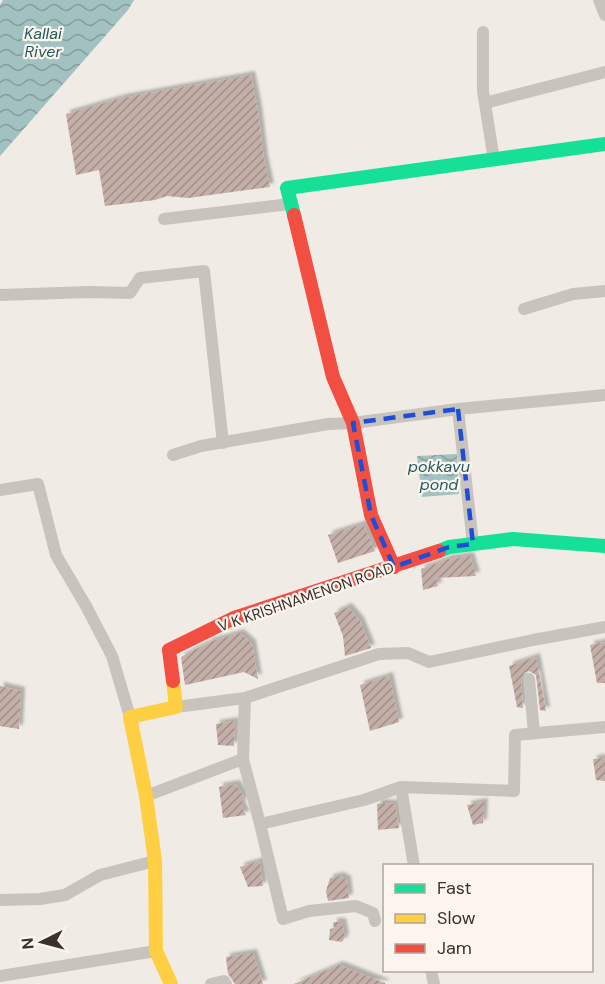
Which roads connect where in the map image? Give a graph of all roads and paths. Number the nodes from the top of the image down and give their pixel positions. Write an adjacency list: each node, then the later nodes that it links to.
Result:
1 (599, 0): 2 (street)
2 (605, 15)
3 (483, 32): 5 (street)
4 (605, 72): 5 (street)
5 (485, 103): 7 (street)
6 (605, 144): 7 (street)
7 (494, 160): 8 (street)
8 (290, 204): 9 (street); 15 (street)
9 (164, 219)
10 (605, 291): 12 (street)
11 (0, 295): 16 (street)
12 (524, 309)
13 (605, 395): 14 (street)
14 (458, 409): 15 (street); 19 (street)
15 (353, 423): 16 (street); 21 (street)
16 (223, 443): 17 (street)
17 (173, 455)
18 (0, 490): 26 (street)
19 (473, 544): 20 (street, V K KRISHNAMENON ROAD); 21 (street, V K KRISHNAMENON ROAD)
20 (605, 546)
21 (394, 567): 25 (street, V K KRISHNAMENON ROAD)
22 (605, 627): 24 (street)
23 (529, 679): 28 (street)
24 (246, 698): 25 (street); 29 (street)
25 (176, 706): 26 (street)
26 (130, 717): 31 (street)
27 (605, 727): 28 (street)
28 (534, 733): 30 (street)
29 (243, 759): 31 (street); 32 (street)
30 (401, 787): 32 (street); 34 (street)
31 (146, 796): 33 (street)
32 (260, 824): 36 (street)
33 (155, 861): 35 (street); 37 (street)
34 (414, 864)
35 (0, 900)
36 (375, 921)
37 (156, 951): 38 (street); 39 (street)
38 (0, 976)
39 (171, 984)
40 (211, 984): 41 (street)
41 (226, 984)

